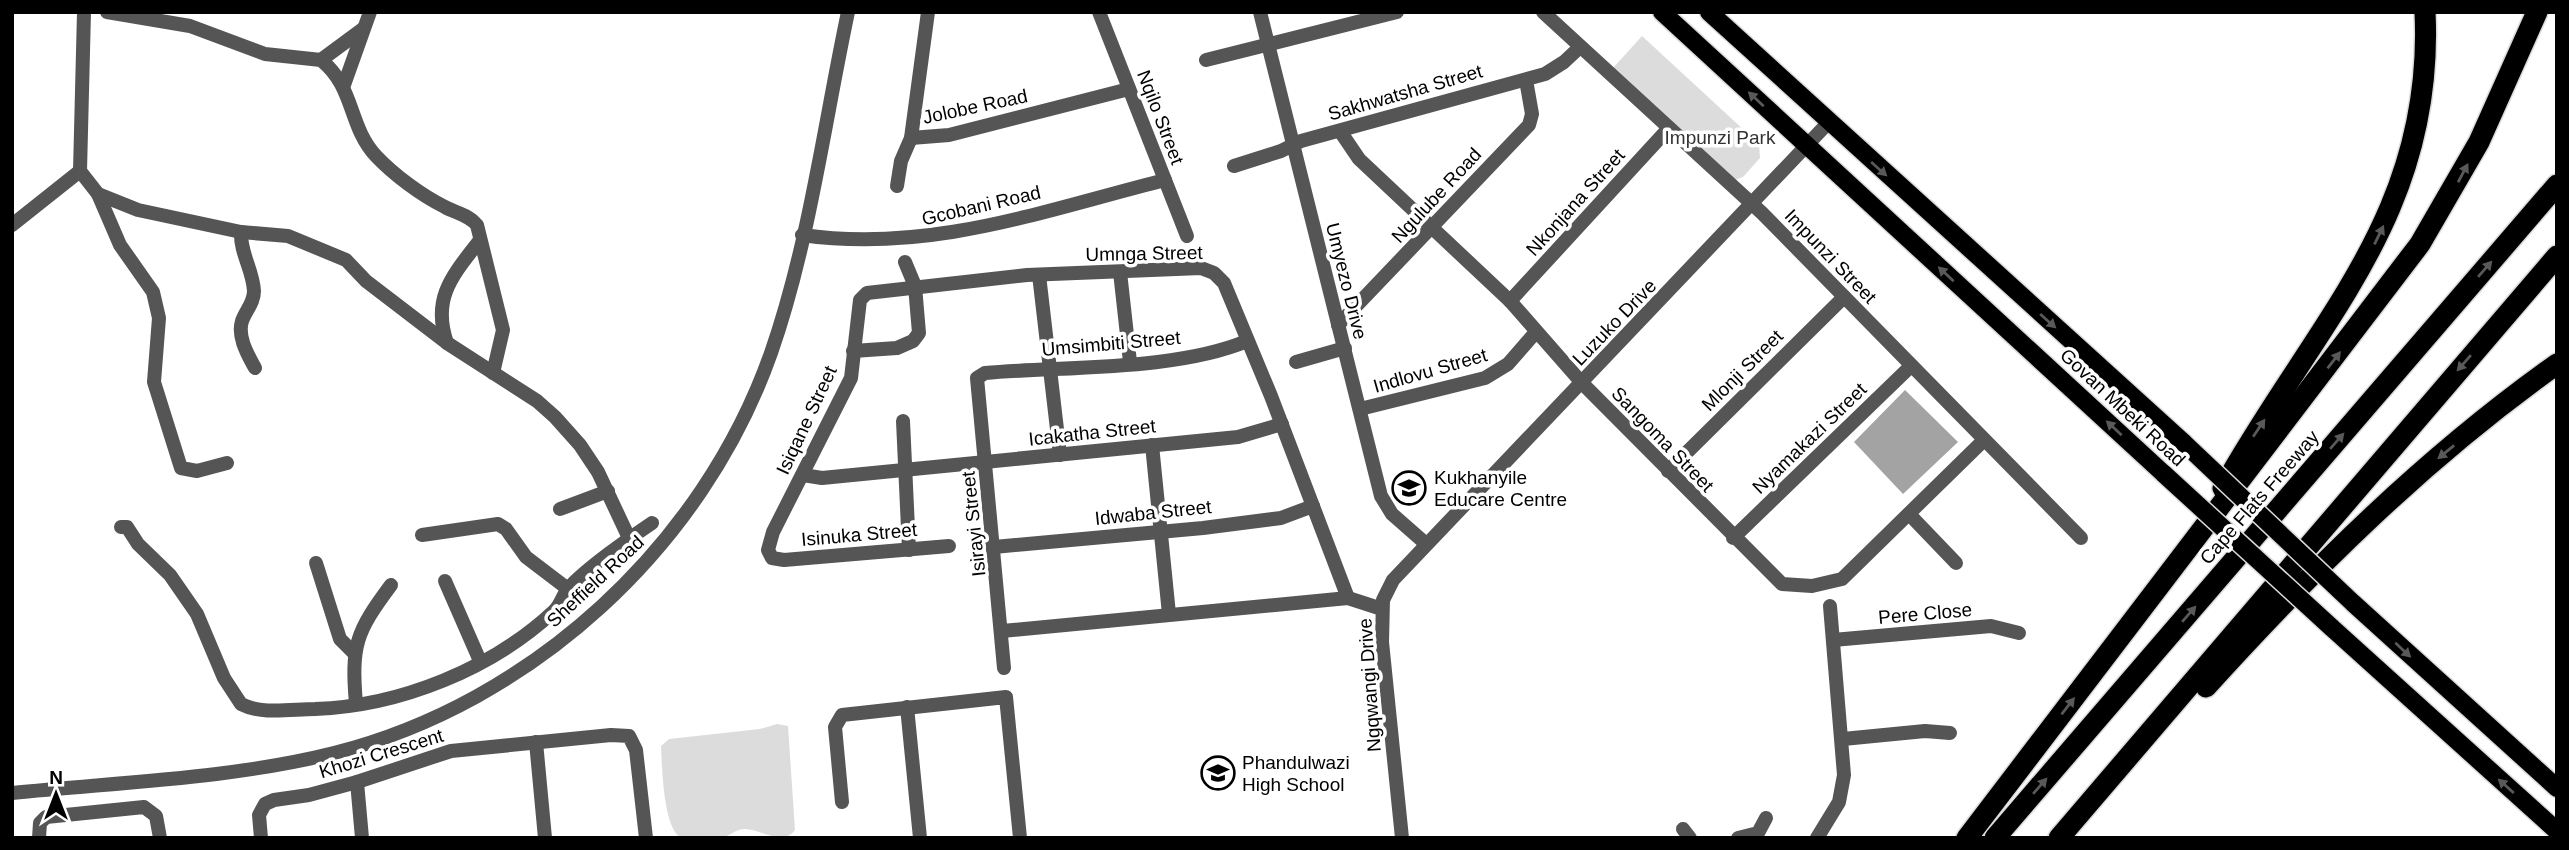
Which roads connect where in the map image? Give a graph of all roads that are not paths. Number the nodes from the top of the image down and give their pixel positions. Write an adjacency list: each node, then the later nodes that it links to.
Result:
1 (84, 12): 28 (street)
2 (107, 12): 16 (street)
3 (848, 12): 37 (street, Sheffield Road)
4 (928, 12): 24 (street, Jolobe Road)
5 (1100, 12): 20 (street, Nqilo Street)
6 (1260, 12): 14 (street, Umyezo Drive)
7 (1397, 12): 14 (street)
8 (1543, 12): 15 (street, Impunzi Street)
9 (1662, 12): 26 (main road, Govan Mbeki Road, one-way to 9)
10 (1709, 12): 21 (main road, Govan Mbeki Road)
11 (2425, 12): 90 (highway, one-way to 11)
12 (2537, 12): 90 (highway, one-way to 12)
13 (367, 18): 16 (street); 19 (street)
14 (1268, 45): 17 (street); 25 (street, Umyezo Drive)
15 (1580, 47): 18 (street, Sakhwatsha Street); 22 (street, Impunzi Street)
16 (321, 60): 19 (street)
17 (1206, 60)
18 (1526, 80): 23 (street, Sakhwatsha Street); 35 (street, Ngulube Road)
19 (344, 85): 39 (street)
20 (1129, 89): 24 (street, Jolobe Road); 29 (street, Nqilo Street)
21 (1828, 123): 26 (street, Luzuko Drive); 113 (main road, Govan Mbeki Road, one-way to 113, bridge)
22 (1669, 128): 33 (street, Impunzi Street); 47 (street, Nkonjana Street)
23 (1340, 131): 25 (street, Sakhwatsha Street); 35 (street, Sangoma Street)
24 (911, 138): 31 (street)
25 (1293, 144): 27 (street, Sakhwatsha Street); 49 (street, Umyezo Drive)
26 (1806, 146): 33 (street, Luzuko Drive); 117 (main road, Govan Mbeki Road, one-way to 26, bridge)
27 (1234, 166)
28 (80, 171): 32 (street); 34 (street)
29 (1165, 180): 37 (street, Gcobani Road); 38 (street, Nqilo Street)
30 (2557, 185): 130 (highway, Cape Flats Freeway, one-way to 30)
31 (897, 186)
32 (98, 194): 36 (street); 71 (street)
33 (1752, 204): 46 (street, Impunzi Street); 63 (street, Luzuko Drive)
34 (12, 225)
35 (1432, 228): 47 (street, Sangoma Street); 49 (street, Ngulube Road)
36 (241, 232): 48 (street); 59 (street)
37 (802, 235): 114 (street, Sheffield Road)
38 (1187, 236)
39 (480, 240): 45 (street); 61 (street)
40 (2557, 256): 131 (highway, one-way to 131)
41 (905, 262): 44 (street, Isiqane Street)
42 (1120, 272): 43 (street, Umnga Street); 51 (street, Umnga Street); 55 (street)
43 (1040, 275): 44 (street, Umnga Street); 60 (street)
44 (915, 286): 54 (street, Umnga Street); 54 (street, Isiqane Street)
45 (442, 297): 48 (street); 52 (street)
46 (1844, 297): 58 (street, Impunzi Street); 73 (street, Mlonji Street)
47 (1510, 302): 50 (street, Sangoma Street)
48 (415, 318): 52 (street)
49 (1338, 325): 53 (street, Umyezo Drive)
50 (1536, 332): 63 (street, Sangoma Street); 64 (street, Indlovu Street)
51 (1247, 341): 55 (street, Umsimbiti Street); 66 (street, Umnga Street)
52 (447, 343): 61 (street)
53 (1345, 348): 56 (street); 64 (street, Umyezo Drive)
54 (853, 351): 74 (street, Isiqane Street)
55 (1130, 362): 60 (street, Umsimbiti Street)
56 (1296, 362)
57 (2557, 364): 132 (highway, one-way to 132)
58 (1911, 366): 67 (street, Impunzi Street); 84 (street, Nyamakazi Street)
59 (256, 368)
60 (1049, 368): 62 (street, Umsimbiti Street); 69 (street)
61 (493, 373): 75 (street)
62 (977, 378): 70 (street, Isirayi Street)
63 (1582, 383): 73 (street, Sangoma Street); 86 (street, Luzuko Drive)
64 (1360, 409): 86 (street, Umyezo Drive)
65 (903, 421): 72 (street)
66 (1282, 424): 68 (street, Icakatha Street); 76 (street, Umnga Street)
67 (1984, 440): 78 (street, Sangoma Street); 85 (street, Impunzi Street)
68 (1152, 445): 69 (street, Icakatha Street); 81 (street)
69 (1060, 455): 70 (street, Icakatha Street)
70 (986, 462): 72 (street, Icakatha Street); 88 (street, Isirayi Street)
71 (228, 463)
72 (903, 470): 74 (street, Icakatha Street); 89 (street)
73 (1668, 471): 84 (street, Sangoma Street)
74 (803, 475): 91 (street, Isiqane Street)
75 (608, 491): 77 (street); 83 (street)
76 (1314, 506): 81 (street, Idwaba Street); 97 (street, Umnga Street)
77 (560, 509)
78 (1909, 514): 84 (street, Sangoma Street); 93 (street)
79 (652, 523): 83 (street)
80 (121, 527): 107 (street)
81 (1161, 531): 88 (street, Idwaba Street); 100 (street)
82 (422, 535): 96 (street)
83 (629, 538): 96 (street)
84 (1733, 538)
85 (2081, 538)
86 (1425, 543): 99 (street, Ngqwangi Drive)
87 (949, 546): 89 (street, Isinuka Street)
88 (994, 547): 101 (street, Isirayi Street)
89 (909, 550): 91 (street, Isinuka Street)
90 (2188, 551): 129 (highway, one-way to 90)
91 (772, 558)
92 (316, 562): 104 (street)
93 (1955, 563)
94 (446, 581): 105 (street)
95 (391, 585): 104 (street)
96 (568, 589): 105 (street)
97 (1349, 597): 99 (street); 100 (street)
98 (1830, 606): 103 (street)
99 (1382, 609): 126 (street, Ngqwangi Drive)
100 (1170, 614): 101 (street)
101 (1002, 631): 106 (street, Isirayi Street)
102 (2020, 633): 103 (street, Pere Close)
103 (1833, 640): 110 (street)
104 (354, 653): 107 (street)
105 (480, 661): 107 (street)
106 (1004, 668)
107 (356, 704)
108 (907, 708): 115 (street); 124 (street); 125 (street)
109 (1950, 733): 110 (street)
110 (1843, 739): 128 (street)
111 (536, 742): 112 (street, Khozi Crescent); 122 (street); 123 (street, Khozi Crescent)
112 (357, 782): 120 (street, Khozi Crescent); 121 (street)
113 (2557, 788)
114 (12, 793)
115 (842, 802)
116 (1766, 818): 127 (street)
117 (2557, 831)
118 (39, 838): 119 (street)
119 (160, 838)
120 (261, 838)
121 (362, 838)
122 (545, 838)
123 (646, 838)
124 (920, 838)
125 (1020, 838)
126 (1402, 838)
127 (1738, 838)
128 (1816, 838)
129 (1967, 838)
130 (1995, 838)
131 (2059, 838)
132 (2068, 838)

